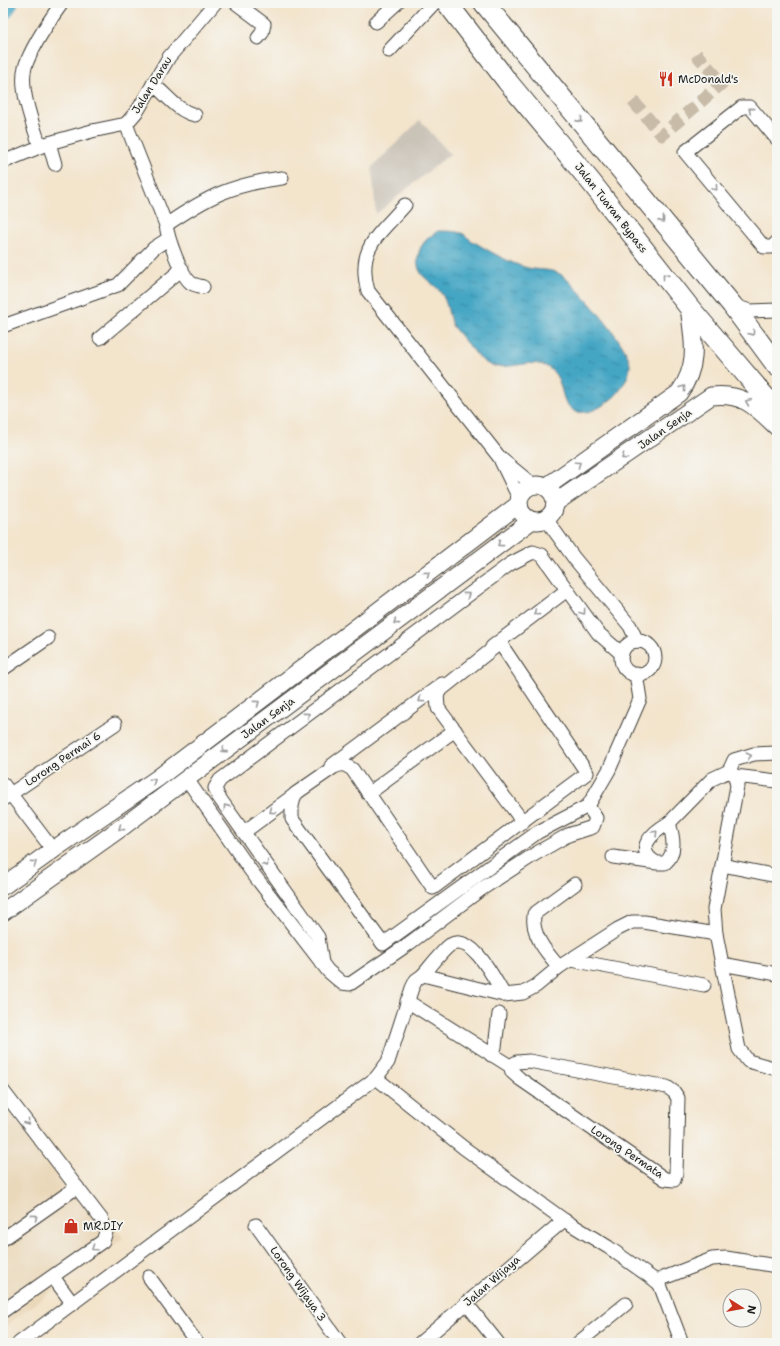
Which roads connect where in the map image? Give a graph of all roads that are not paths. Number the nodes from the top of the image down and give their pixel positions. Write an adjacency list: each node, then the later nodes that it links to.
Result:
1 (62, 3): 18 (street)
2 (215, 3): 13 (street, Jalan Darau)
3 (236, 3): 11 (street)
4 (397, 3): 10 (street)
5 (434, 3): 12 (street)
6 (447, 3): 22 (highway, Jalan Tuaran Bypass)
7 (458, 3): 22 (highway)
8 (484, 3): 14 (highway)
9 (498, 3): 14 (highway)
10 (376, 22)
11 (258, 38)
12 (388, 51)
13 (153, 84): 15 (street); 16 (street, Jalan Darau)
14 (563, 99): 29 (highway, one-way to 29)
15 (195, 115)
16 (126, 124): 18 (street, Jalan Darau); 24 (street)
17 (777, 139): 26 (street, one-way to 26)
18 (45, 144): 19 (street, Jalan Darau); 20 (street)
19 (3, 162)
20 (55, 164)
21 (282, 178): 24 (street)
22 (591, 182): 30 (highway, Jalan Tuaran Bypass, one-way to 22)
23 (406, 205): 37 (street)
24 (166, 225): 25 (street)
25 (168, 239): 27 (street); 32 (street)
26 (777, 242)
27 (182, 269): 28 (street); 33 (street)
28 (203, 288)
29 (732, 305): 31 (street); 34 (highway, one-way to 34)
30 (689, 307): 35 (highway, Jalan Tuaran Bypass); 38 (main road, Jalan Senja, one-way to 30)
31 (777, 310)
32 (3, 326)
33 (100, 338)
34 (777, 366)
35 (777, 411)
36 (777, 427): 40 (main road, Jalan Senja, one-way to 40)
37 (500, 458): 38 (street); 39 (street)
38 (540, 486): 39 (main road, Jalan Senja); 40 (main road)
39 (519, 501): 41 (main road); 62 (main road, Jalan Senja, one-way to 39)
40 (555, 503): 41 (main road, Jalan Senja)
41 (538, 520): 44 (street); 52 (main road, Jalan Senja, one-way to 52)
42 (567, 590): 45 (street, one-way to 45); 60 (street, one-way to 60); 60 (street, one-way to 42)
43 (48, 638): 46 (street)
44 (637, 641): 45 (street); 47 (street)
45 (622, 654): 47 (street)
46 (3, 669)
47 (636, 674): 56 (street)
48 (115, 724): 54 (street, Lorong Permai 6)
49 (454, 730): 55 (street); 58 (street); 58 (street)
50 (777, 753): 51 (street, one-way to 50)
51 (732, 773): 53 (street); 59 (street); 65 (street)
52 (186, 778): 69 (main road, Jalan Senja, one-way to 69); 72 (street)
53 (777, 781)
54 (6, 792): 62 (street)
55 (368, 794): 57 (street); 58 (street)
56 (588, 806): 57 (street); 61 (street)
57 (562, 820): 61 (street)
58 (523, 822)
59 (669, 823): 64 (street); 64 (street, one-way to 59)
60 (244, 832): 72 (street, one-way to 72)
61 (568, 835): 72 (street)
62 (53, 850): 68 (main road, Jalan Senja, one-way to 62)
63 (613, 857): 64 (street)
64 (657, 863)
65 (722, 865): 66 (street); 70 (street)
66 (777, 876)
67 (575, 884): 74 (street)
68 (3, 886)
69 (3, 912)
70 (716, 934): 71 (street); 73 (street)
71 (571, 960): 74 (street); 77 (street)
72 (322, 963)
73 (722, 964): 75 (street); 83 (street)
74 (559, 967): 78 (street)
75 (777, 974)
76 (423, 975): 78 (street); 78 (street); 79 (street)
77 (704, 985)
78 (504, 995)
79 (407, 1001): 81 (street, Lorong Permata); 84 (street)
80 (499, 1014): 81 (street)
81 (490, 1054): 82 (street, Lorong Permata)
82 (510, 1066): 82 (street, Lorong Permata)
83 (777, 1069)
84 (376, 1078): 87 (street); 95 (street)
85 (4, 1095): 86 (street, one-way to 86)
86 (77, 1187): 89 (street, one-way to 86); 91 (street, one-way to 91)
87 (564, 1220): 93 (street); 94 (street, Jalan Wijaya)
88 (256, 1225): 100 (street, Lorong Wijaya 3)
89 (3, 1239)
90 (777, 1266): 93 (street)
91 (52, 1277): 95 (street); 97 (street)
92 (149, 1278): 99 (street)
93 (656, 1281): 104 (street)
94 (466, 1303): 101 (street, Jalan Wijaya); 102 (street)
95 (73, 1304): 98 (street)
96 (626, 1304): 103 (street)
97 (3, 1311)
98 (19, 1343)
99 (197, 1343)
100 (340, 1343)
101 (420, 1343)
102 (498, 1343)
103 (578, 1343)
104 (682, 1343)

